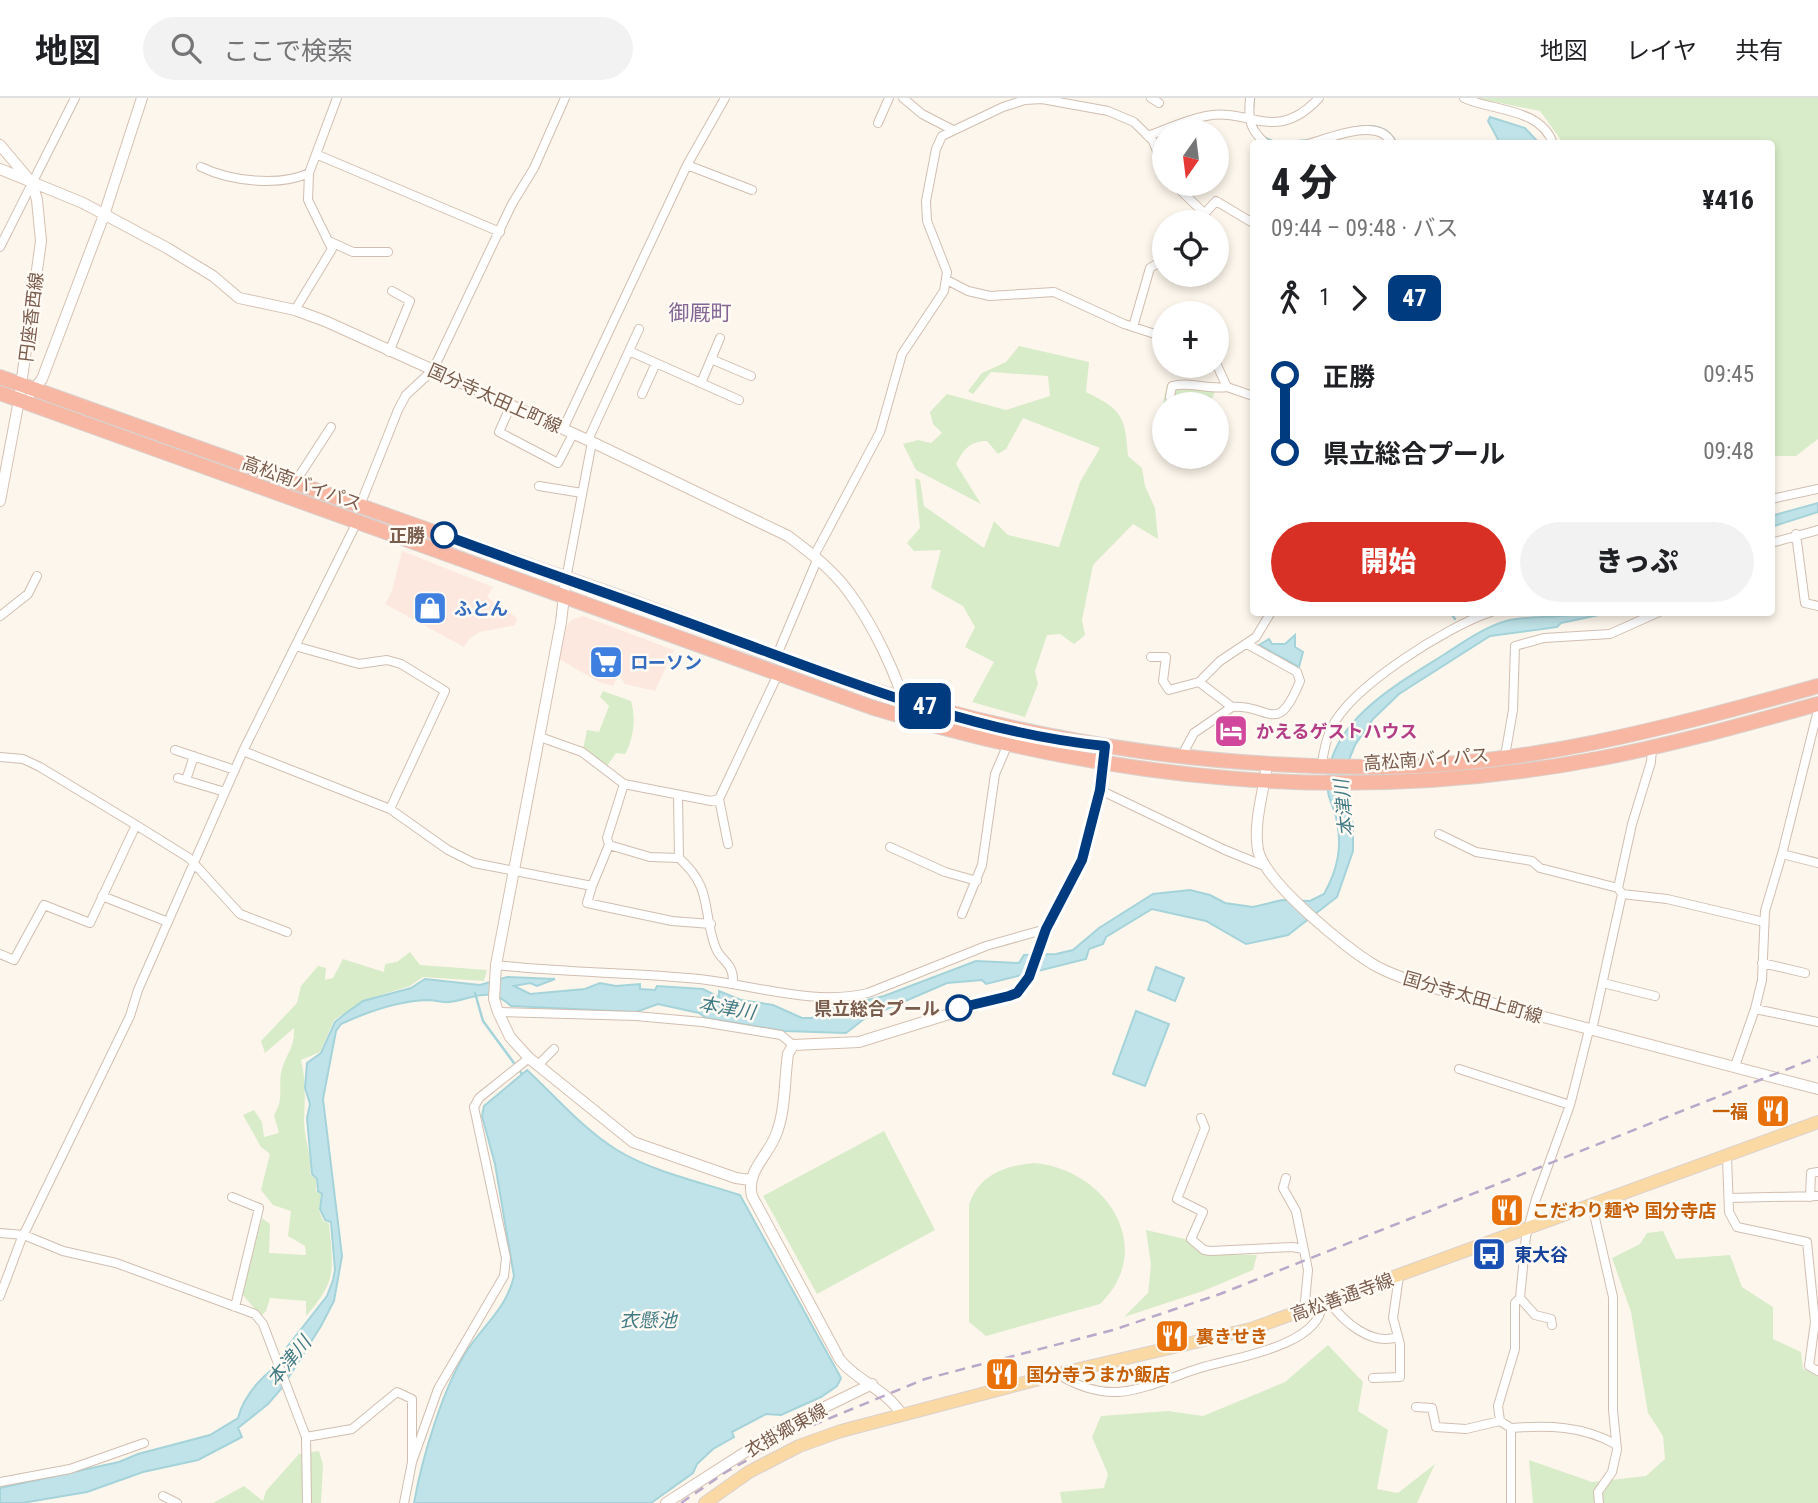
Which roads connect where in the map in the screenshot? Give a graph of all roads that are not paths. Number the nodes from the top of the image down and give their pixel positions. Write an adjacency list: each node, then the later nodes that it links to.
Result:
1 (75, 98): 29 (street)
2 (142, 98): 34 (main road)
3 (337, 98): 24 (street)
4 (565, 98): 36 (street)
5 (725, 98): 25 (street)
6 (889, 98): 15 (street)
7 (903, 98): 16 (street)
8 (1081, 98): 13 (street)
9 (1250, 98): 14 (street)
10 (1319, 98): 14 (street)
11 (1464, 98): 22 (street)
12 (1002, 103): 13 (street); 16 (street)
13 (1072, 104): 17 (street)
14 (1248, 120): 17 (street); 19 (street)
15 (878, 123)
16 (951, 129): 41 (street)
17 (1148, 136): 18 (street)
18 (1152, 140)
19 (1263, 140)
20 (1325, 140): 21 (street)
21 (1388, 140)
22 (1551, 140)
23 (0, 145): 29 (main road, 円座香西線)
24 (318, 155): 28 (street); 36 (street)
25 (687, 165): 30 (street); 68 (street)
26 (201, 167): 28 (street)
27 (0, 169): 29 (main road, 国分寺太田上町線)
28 (309, 173): 37 (street)
29 (32, 183): 34 (main road, 国分寺太田上町線); 38 (street); 57 (main road, 円座香西線)
30 (752, 190)
31 (1186, 196): 32 (street)
32 (1201, 210)
33 (1207, 210): 35 (street)
34 (104, 215): 43 (main road, 国分寺太田上町線); 59 (main road)
35 (1250, 221)
36 (500, 232): 52 (street)
37 (331, 242): 39 (street); 43 (street)
38 (0, 247)
39 (388, 252)
40 (1152, 267): 44 (street)
41 (947, 280): 44 (street); 81 (street)
42 (392, 291): 49 (street)
43 (295, 310): 49 (main road, 国分寺太田上町線)
44 (1133, 327): 46 (street)
45 (639, 329): 48 (street)
46 (1152, 333)
47 (720, 338): 50 (street)
48 (629, 351): 51 (street); 69 (street)
49 (388, 352): 52 (main road, 国分寺太田上町線)
50 (711, 359): 53 (street); 56 (street)
51 (656, 363): 56 (street); 62 (street)
52 (433, 370): 66 (main road, 国分寺太田上町線); 76 (street)
53 (751, 376)
54 (0, 377): 57 (highway, 高松南バイパス)
55 (1223, 378): 58 (street)
56 (701, 383): 65 (street)
57 (21, 384): 59 (highway, 高松南バイパス); 64 (main road, 円座香西線)
58 (1227, 387): 60 (street); 63 (street)
59 (36, 390): 64 (main road); 70 (highway, 高松南バイパス)
60 (1171, 392)
61 (0, 393): 64 (highway, 高松南バイパス)
62 (642, 394)
63 (1250, 395)
64 (19, 400): 75 (main road, 円座香西線); 77 (highway, 高松南バイパス)
65 (739, 400)
66 (511, 405): 68 (main road, 国分寺太田上町線); 68 (street)
67 (331, 426): 70 (street)
68 (568, 431): 69 (main road, 国分寺太田上町線)
69 (590, 441): 73 (street); 81 (main road, 国分寺太田上町線)
70 (294, 484): 76 (highway, 高松南バイパス)
71 (539, 486): 73 (street)
72 (1818, 489): 74 (street)
73 (582, 492): 83 (street)
74 (1775, 498)
75 (0, 501)
76 (359, 508): 83 (highway, 高松南バイパス)
77 (356, 524): 84 (highway, 高松南バイパス); 91 (street)
78 (1818, 530): 79 (street)
79 (1796, 534): 80 (street); 85 (street)
80 (1775, 542)
81 (815, 558): 92 (street); 97 (main road, 国分寺太田上町線)
82 (37, 576): 86 (street)
83 (566, 579): 84 (main road); 92 (highway, 高松南バイパス)
84 (565, 595): 94 (highway, 高松南バイパス); 102 (main road)
85 (1818, 606)
86 (0, 616)
87 (1269, 616): 90 (street)
88 (1483, 616): 114 (street)
89 (1650, 616): 108 (street)
90 (1247, 644): 95 (street); 99 (street)
91 (295, 646): 107 (street); 122 (street)
92 (777, 655): 97 (highway, 高松南バイパス)
93 (1151, 657): 95 (street)
94 (778, 674): 101 (highway, 高松南バイパス); 121 (street)
95 (1199, 682): 99 (street)
96 (1818, 686): 108 (highway, 高松南バイパス)
97 (904, 699): 101 (main road, 国分寺太田上町線); 104 (highway, 高松南バイパス)
98 (1818, 704): 105 (highway, 高松南バイパス)
99 (1232, 707): 111 (street)
100 (1818, 710): 128 (street)
101 (910, 719): 103 (highway, 高松南バイパス)
102 (540, 737): 117 (street); 133 (main road)
103 (1007, 746): 112 (highway, 高松南バイパス); 134 (street)
104 (1105, 746): 111 (highway, 高松南バイパス); 112 (main road)
105 (1652, 748): 116 (highway, 高松南バイパス); 136 (street)
106 (175, 750): 110 (street)
107 (243, 751): 115 (street); 122 (street)
108 (1505, 756): 114 (highway, 高松南バイパス)
109 (0, 757): 123 (street)
110 (194, 757): 115 (street); 119 (street)
111 (1181, 757): 113 (highway, 高松南バイパス)
112 (1104, 763): 116 (highway, 高松南バイパス); 118 (main road)
113 (1267, 764): 114 (highway, 高松南バイパス); 116 (main road)
114 (1322, 766)
115 (235, 770): 119 (street)
116 (1265, 782): 132 (main road)
117 (624, 784): 120 (street); 126 (street)
118 (1100, 790): 132 (street); 143 (main road)
119 (225, 792): 130 (street)
120 (678, 795): 121 (street); 129 (street)
121 (719, 799): 125 (street)
122 (390, 809): 133 (street)
123 (136, 825): 130 (street); 137 (street)
124 (1439, 834): 136 (street)
125 (728, 844)
126 (609, 845): 129 (street); 135 (street)
127 (890, 847): 134 (street)
128 (1782, 854): 131 (street); 140 (street)
129 (679, 858): 141 (street)
130 (194, 863): 139 (street); 142 (street)
131 (1818, 863)
132 (1262, 864): 154 (main road, 国分寺太田上町線)
133 (514, 873): 135 (street); 146 (main road)
134 (977, 881): 138 (street)
135 (592, 886): 141 (street)
136 (1620, 891): 140 (street); 148 (street)
137 (102, 896): 139 (street); 144 (street)
138 (962, 914)
139 (168, 922): 174 (street)
140 (1764, 922): 145 (street)
141 (711, 924): 149 (street)
142 (287, 932)
143 (1044, 934): 149 (street); 155 (main road)
144 (0, 954)
145 (1762, 963): 147 (street); 151 (street)
146 (496, 967): 149 (street); 152 (main road)
147 (1805, 973)
148 (1603, 983): 150 (street); 154 (street)
149 (733, 984)
150 (1655, 996)
151 (1755, 1009): 153 (street); 158 (street)
152 (497, 1011): 155 (street); 157 (main road)
153 (1818, 1022)
154 (1590, 1030): 158 (main road, 国分寺太田上町線); 161 (street)
155 (793, 1045): 167 (main road)
156 (554, 1049): 157 (street)
157 (534, 1061): 167 (main road); 198 (street)
158 (1735, 1066): 160 (main road, 国分寺太田上町線)
159 (1459, 1069): 161 (street)
160 (1818, 1089)
161 (1570, 1105): 172 (street)
162 (1201, 1118): 177 (street)
163 (1818, 1122): 164 (main road, 高松善通寺線)
164 (1727, 1157): 170 (street); 171 (main road, 高松善通寺線)
165 (1818, 1172): 168 (street)
166 (1286, 1178): 177 (street)
167 (750, 1180): 190 (main road)
168 (1814, 1196): 170 (street)
169 (232, 1197): 183 (street)
170 (1728, 1198): 175 (street)
171 (1592, 1205): 172 (main road, 高松善通寺線); 197 (street)
172 (1529, 1227): 178 (main road, 高松善通寺線); 181 (street)
173 (0, 1233): 174 (street)
174 (24, 1235): 180 (street); 183 (street)
175 (1807, 1242): 176 (street); 179 (street)
176 (1818, 1243)
177 (1303, 1250): 184 (street)
178 (1399, 1276): 182 (main road, 高松善通寺線); 186 (street)
179 (1815, 1294): 187 (street)
180 (0, 1296)
181 (1520, 1298): 185 (street); 193 (street)
182 (1326, 1304): 184 (main road, 高松善通寺線); 186 (street); 188 (street)
183 (236, 1307): 195 (street)
184 (1304, 1312): 188 (main road, 高松善通寺線)
185 (1552, 1325)
186 (1397, 1337): 189 (street)
187 (1818, 1371)
188 (1058, 1374): 192 (main road, 高松善通寺線)
189 (1373, 1378)
190 (872, 1384): 192 (main road); 204 (main road, 衣掛郷東線)
191 (1416, 1407): 193 (street)
192 (902, 1415): 205 (main road, 高松善通寺線)
193 (1500, 1421): 194 (street)
194 (1511, 1428): 197 (street); 206 (street)
195 (306, 1437): 198 (street); 202 (street)
196 (144, 1443): 199 (street)
197 (1615, 1444): 207 (street)
198 (412, 1462): 203 (street)
199 (0, 1482)
200 (163, 1496): 201 (street)
201 (177, 1503)
202 (307, 1503)
203 (404, 1503)
204 (666, 1503)
205 (705, 1503)
206 (1511, 1503)
207 (1599, 1503)

